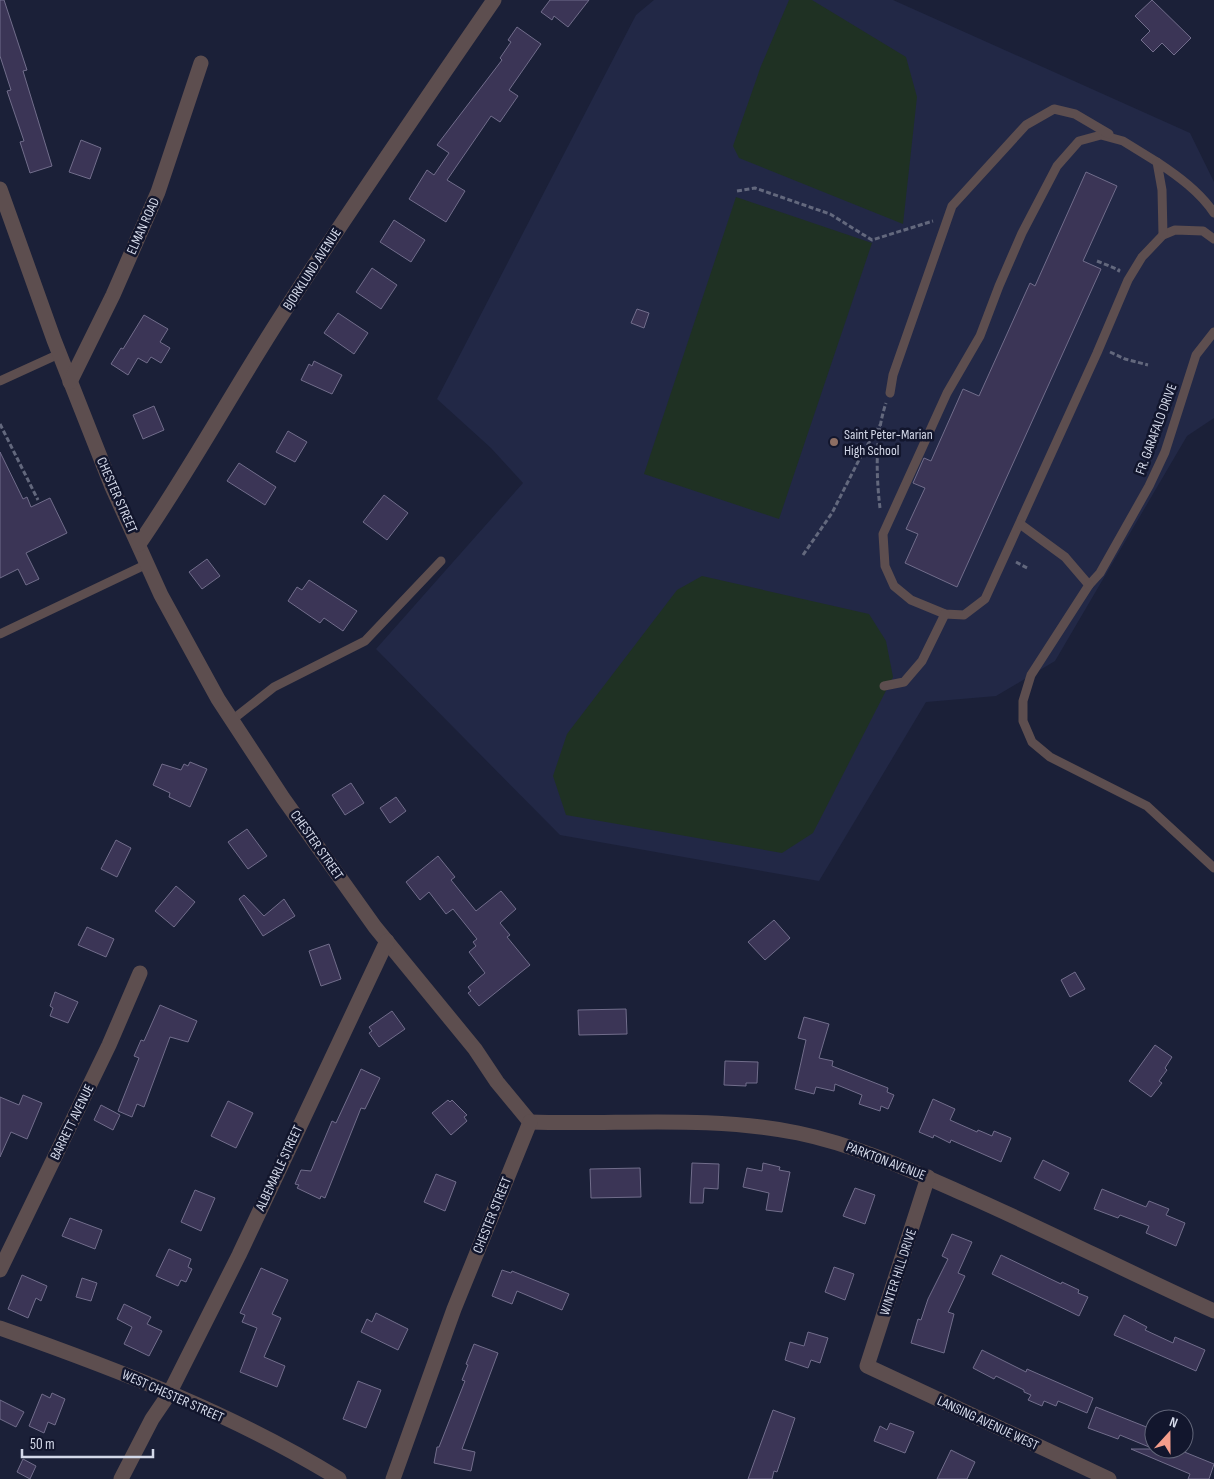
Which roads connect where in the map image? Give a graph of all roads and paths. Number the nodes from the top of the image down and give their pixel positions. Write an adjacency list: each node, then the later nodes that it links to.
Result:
1 (494, 0): 23 (street, BJORKLUND AVENUE)
2 (201, 63): 16 (street, ELMAN ROAD)
3 (1123, 142): 4 (lane); 8 (lane); 22 (lane)
4 (1157, 162): 7 (lane); 9 (lane)
5 (0, 189): 13 (street, CHESTER STREET)
6 (737, 192): 8 (path)
7 (1214, 213)
8 (948, 216): 17 (lane)
9 (1163, 235): 10 (lane); 21 (lane)
10 (1214, 239)
11 (1214, 332): 29 (lane, FR. GARAFALO DRIVE)
12 (1110, 352): 14 (path)
13 (59, 354): 15 (lane); 16 (street, CHESTER STREET)
14 (1148, 365)
15 (0, 381)
16 (70, 382): 23 (street, CHESTER STREET)
17 (890, 393): 19 (path)
18 (0, 424): 20 (path)
19 (880, 425): 22 (path); 24 (path)
20 (38, 500)
21 (1020, 524): 29 (lane); 30 (lane)
22 (883, 534): 30 (lane)
23 (139, 544): 27 (street, CHESTER STREET)
24 (803, 555)
25 (441, 561): 33 (lane)
26 (1016, 562): 28 (path)
27 (148, 564): 31 (lane); 33 (street, CHESTER STREET)
28 (1029, 568)
29 (1088, 585): 34 (lane, FR. GARAFALO DRIVE)
30 (945, 614): 32 (lane)
31 (0, 634)
32 (884, 686)
33 (232, 720): 35 (street, CHESTER STREET)
34 (1214, 868)
35 (387, 941): 37 (street, CHESTER STREET); 43 (street, ALBEMARLE STREET)
36 (140, 973): 39 (street, BARRETT AVENUE)
37 (530, 1122): 38 (street, PARKTON AVENUE); 46 (street, CHESTER STREET)
38 (928, 1177): 40 (street, PARKTON AVENUE); 42 (street, WINTER HILL DRIVE)
39 (0, 1270)
40 (1214, 1311)
41 (0, 1328): 43 (street, WEST CHESTER STREET)
42 (867, 1366): 47 (street, LANSING AVENUE WEST)
43 (169, 1394): 44 (street, ALBEMARLE STREET); 45 (street, WEST CHESTER STREET)
44 (121, 1479)
45 (340, 1479)
46 (393, 1479)
47 (1109, 1479)

